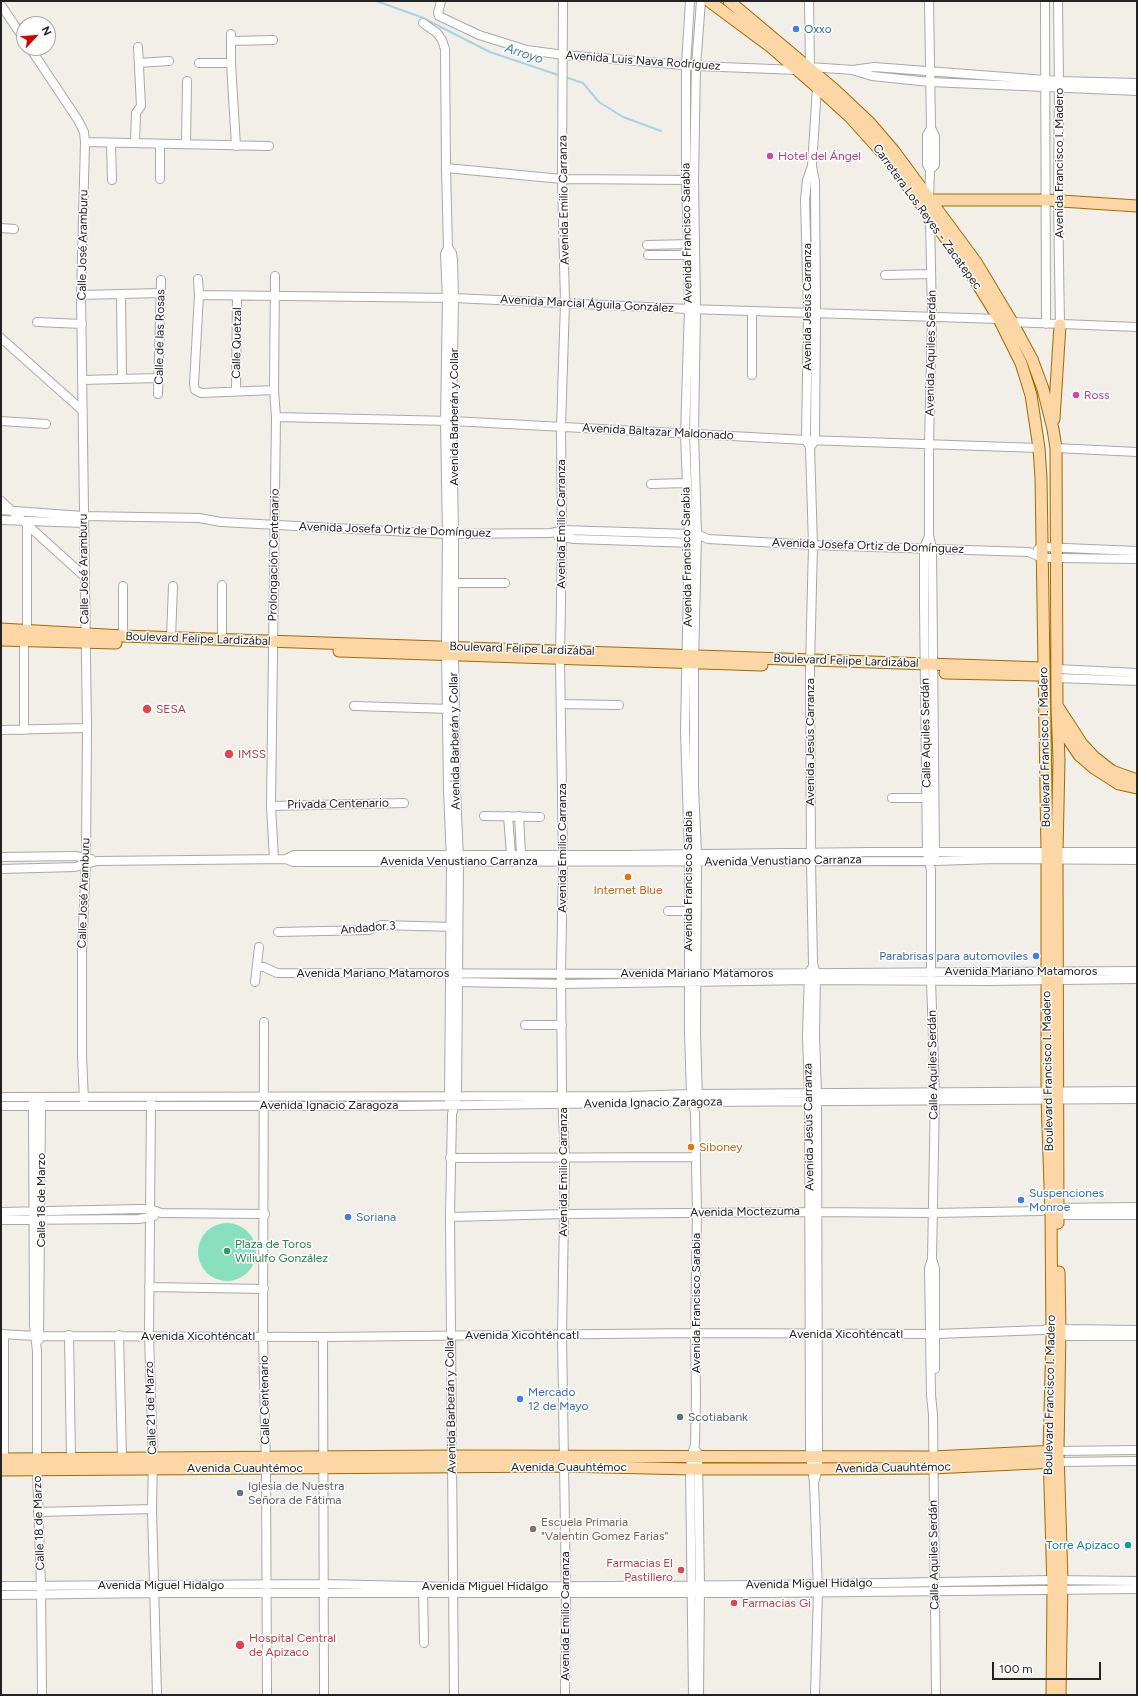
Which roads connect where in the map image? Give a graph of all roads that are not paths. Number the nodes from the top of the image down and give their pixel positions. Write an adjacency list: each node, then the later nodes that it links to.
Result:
1 (441, 1): 18 (street, Avenida Luis Nava Rodríguez)
2 (564, 1): 18 (street, Avenida Emilio Carranza)
3 (690, 1): 24 (street, Avenida Francisco Sarabia)
4 (701, 1): 25 (street, Avenida Francisco Sarabia)
5 (709, 1): 27 (main road, Carretera Los Reyes - Zacatepec)
6 (730, 1): 26 (main road, Carretera Los Reyes - Zacatepec)
7 (808, 1): 26 (street)
8 (929, 1): 29 (street, Avenida Aquiles Serdán)
9 (1044, 1): 13 (street, Avenida Francisco I. Madero)
10 (1058, 1): 15 (street, Avenida Francisco I. Madero)
11 (1, 5): 14 (street)
12 (423, 24): 50 (street, Avenida Barberán y Collar)
13 (1045, 26): 15 (street); 31 (street, Avenida Francisco I. Madero)
14 (16, 27)
15 (1058, 27): 35 (street, Avenida Francisco I. Madero)
16 (273, 40): 23 (street)
17 (138, 47): 21 (street)
18 (564, 55): 24 (street, Avenida Luis Nava Rodríguez); 53 (street, Avenida Emilio Carranza)
19 (35, 56): 43 (street, Calle José Aramburu)
20 (169, 61): 21 (street)
21 (139, 63): 45 (street)
22 (199, 63): 23 (street)
23 (231, 63): 48 (street)
24 (686, 65): 25 (street, Avenida Luis Nava Rodríguez); 54 (street, Avenida Francisco Sarabia)
25 (696, 66): 27 (street, Avenida Luis Nava Rodríguez); 55 (street, Avenida Francisco Sarabia)
26 (810, 67): 28 (street); 56 (main road, Carretera Los Reyes - Zacatepec)
27 (798, 70): 38 (main road, Carretera Los Reyes - Zacatepec)
28 (853, 70): 29 (street); 33 (street)
29 (930, 71): 30 (street); 33 (street, Avenida Aquiles Serdán)
30 (991, 75): 31 (street); 36 (street)
31 (1045, 79): 35 (street); 39 (street, Avenida Francisco I. Madero)
32 (187, 81): 47 (street)
33 (930, 82): 36 (street); 56 (street, Avenida Aquiles Serdán)
34 (1137, 83): 37 (street)
35 (1059, 84): 37 (street); 39 (street); 42 (street, Avenida Francisco I. Madero)
36 (991, 86): 39 (street)
37 (1112, 86): 40 (street)
38 (817, 87): 59 (main road, Carretera Los Reyes - Zacatepec); 83 (street, Avenida Jesús Carranza)
39 (1045, 88): 41 (street, Avenida Francisco I. Madero)
40 (1137, 91)
41 (1046, 135): 42 (street); 57 (street, Avenida Francisco I. Madero)
42 (1058, 135): 57 (street, Avenida Francisco I. Madero)
43 (85, 142): 44 (street); 75 (street, Calle José Aramburu)
44 (111, 143): 45 (street); 52 (street)
45 (135, 143): 46 (street)
46 (160, 144): 47 (street); 51 (street)
47 (186, 144): 48 (street)
48 (236, 146): 49 (street)
49 (268, 146)
50 (446, 168): 53 (street); 79 (street, Avenida Barberán y Collar)
51 (160, 179)
52 (112, 180)
53 (562, 180): 54 (street); 80 (street, Avenida Emilio Carranza)
54 (686, 180): 55 (street); 63 (street, Avenida Francisco Sarabia)
55 (694, 180): 63 (street, Avenida Francisco Sarabia)
56 (929, 200): 57 (main road); 59 (street, Avenida Aquiles Serdán); 87 (main road, Carretera Los Reyes - Zacatepec)
57 (1052, 200): 58 (main road); 66 (street, Avenida Francisco I. Madero); 67 (street, Avenida Francisco I. Madero)
58 (1137, 206)
59 (930, 219): 68 (street, Avenida Aquiles Serdán); 85 (main road, Carretera Los Reyes - Zacatepec)
60 (1, 228): 61 (street)
61 (14, 229)
62 (646, 236): 64 (street)
63 (692, 244): 64 (street); 65 (street, Avenida Francisco Sarabia)
64 (647, 245): 65 (street)
65 (692, 255): 81 (street, Avenida Francisco Sarabia)
66 (1046, 256): 67 (street); 89 (street, Avenida Francisco I. Madero)
67 (1058, 256): 90 (street, Avenida Francisco I. Madero)
68 (931, 274): 69 (street); 84 (street, Avenida Aquiles Serdán)
69 (885, 275)
70 (275, 276): 78 (street, Prolongación Centenario)
71 (198, 279): 76 (street)
72 (161, 280): 73 (street, Calle de las Rosas)
73 (160, 293): 74 (street); 94 (street, Calle de las Rosas)
74 (121, 294): 75 (street); 95 (street)
75 (81, 295): 88 (street, Calle José Aramburu)
76 (199, 295): 77 (street, Avenida Marcial Águila González); 98 (street)
77 (238, 296): 78 (street, Avenida Marcial Águila González); 98 (street, Calle Quetzal)
78 (276, 296): 79 (street, Avenida Marcial Águila González); 97 (street, Prolongación Centenario)
79 (450, 299): 80 (street, Avenida Marcial Águila González); 103 (street, Avenida Barberán y Collar)
80 (565, 303): 81 (street, Avenida Marcial Águila González); 105 (street, Avenida Emilio Carranza)
81 (692, 309): 82 (street, Avenida Marcial Águila González); 107 (street, Avenida Francisco Sarabia); 108 (street, Avenida Francisco Sarabia)
82 (752, 311): 83 (street, Avenida Marcial Águila González); 93 (street)
83 (812, 313): 84 (street, Avenida Marcial Águila González); 109 (street, Avenida Jesús Carranza)
84 (932, 318): 85 (street, Avenida Marcial Águila González); 110 (street, Avenida Aquiles Serdán)
85 (999, 319): 111 (main road, Carretera Los Reyes - Zacatepec)
86 (37, 322): 88 (street)
87 (1012, 322): 89 (street); 106 (main road, Carretera Los Reyes - Zacatepec)
88 (82, 324): 96 (street, Calle José Aramburu)
89 (1046, 324): 90 (street)
90 (1060, 325): 91 (street); 106 (main road)
91 (1137, 327)
92 (1, 338): 100 (street)
93 (752, 375)
94 (158, 378): 95 (street); 99 (street, Calle de las Rosas)
95 (122, 379): 96 (street)
96 (82, 380): 100 (street, Calle José Aramburu)
97 (274, 390): 98 (street); 101 (street, Prolongación Centenario)
98 (236, 391)
99 (158, 394)
100 (83, 411): 119 (street, Calle José Aramburu)
101 (276, 417): 103 (street, Avenida Baltazar Maldonado); 122 (street, Prolongación Centenario)
102 (1, 421): 104 (street)
103 (448, 422): 105 (street, Avenida Baltazar Maldonado); 124 (street, Avenida Barberán y Collar)
104 (46, 424)
105 (561, 427): 107 (street, Avenida Baltazar Maldonado); 125 (street, Avenida Emilio Carranza)
106 (1053, 430): 112 (main road, Carretera Los Reyes - Zacatepec)
107 (685, 434): 108 (street, Avenida Baltazar Maldonado); 115 (street, Avenida Francisco Sarabia)
108 (694, 434): 109 (street, Avenida Baltazar Maldonado); 127 (street, Avenida Francisco Sarabia)
109 (811, 442): 110 (street, Avenida Baltazar Maldonado); 129 (street, Avenida Jesús Carranza)
110 (929, 444): 111 (street, Avenida Baltazar Maldonado); 130 (street, Avenida Aquiles Serdán)
111 (1039, 448): 132 (main road, Boulevard Francisco I. Madero)
112 (1056, 448): 113 (street); 133 (main road, Boulevard Francisco I. Madero)
113 (1137, 452)
114 (651, 484): 115 (street)
115 (686, 484): 127 (street, Avenida Francisco Sarabia)
116 (1, 501): 118 (street)
117 (1, 510): 118 (street, Avenida Josefa Ortiz de Domínguez)
118 (12, 510): 119 (street, Avenida Josefa Ortiz de Domínguez); 121 (street)
119 (84, 519): 121 (street, Avenida Josefa Ortiz de Domínguez); 122 (street, Avenida Josefa Ortiz de Domínguez); 136 (street, Calle José Aramburu)
120 (1, 520): 121 (street, Avenida Josefa Ortiz de Domínguez)
121 (25, 521): 136 (street); 143 (street)
122 (275, 524): 124 (street, Avenida Josefa Ortiz de Domínguez); 150 (street, Prolongación Centenario)
123 (612, 531): 125 (street, Avenida Josefa Ortiz de Domínguez); 126 (street, Avenida Josefa Ortiz de Domínguez); 128 (street)
124 (451, 534): 125 (street, Avenida Josefa Ortiz de Domínguez); 137 (street, Avenida Barberán y Collar)
125 (562, 534): 128 (street, Avenida Josefa Ortiz de Domínguez); 152 (street, Avenida Emilio Carranza)
126 (655, 537): 127 (street, Avenida Josefa Ortiz de Domínguez); 128 (street, Avenida Josefa Ortiz de Domínguez)
127 (693, 538): 129 (street, Avenida Josefa Ortiz de Domínguez); 153 (street, Avenida Francisco Sarabia)
128 (612, 541)
129 (813, 545): 130 (street, Avenida Josefa Ortiz de Domínguez); 154 (street, Avenida Jesús Carranza)
130 (928, 548): 132 (street, Avenida Josefa Ortiz de Domínguez); 155 (street, Calle Aquiles Serdán)
131 (1137, 551): 134 (street, Avenida Josefa Ortiz de Domínguez)
132 (1042, 552): 133 (street, Avenida Josefa Ortiz de Domínguez); 156 (main road, Boulevard Francisco I. Madero)
133 (1057, 553): 134 (street, Avenida Josefa Ortiz de Domínguez); 158 (main road, Boulevard Francisco I. Madero)
134 (1117, 554): 135 (street, Avenida Josefa Ortiz de Domínguez)
135 (1137, 559)
136 (85, 577): 145 (street, Calle José Aramburu)
137 (450, 583): 138 (street); 151 (street, Avenida Barberán y Collar)
138 (505, 583)
139 (222, 585): 146 (street)
140 (124, 586): 144 (street)
141 (173, 586): 149 (street)
142 (1, 630): 143 (main road, Boulevard Felipe Lardizábal)
143 (27, 630): 145 (main road, Boulevard Felipe Lardizábal)
144 (123, 636): 145 (main road, Boulevard Felipe Lardizábal); 149 (main road, Boulevard Felipe Lardizábal)
145 (86, 638): 148 (main road, Boulevard Felipe Lardizábal); 149 (main road, Boulevard Felipe Lardizábal); 167 (street, Calle José Aramburu)
146 (222, 639): 149 (main road, Boulevard Felipe Lardizábal); 150 (main road, Boulevard Felipe Lardizábal)
147 (1, 640): 148 (main road, Boulevard Felipe Lardizábal)
148 (24, 641): 169 (street)
149 (177, 641): 150 (main road, Boulevard Felipe Lardizábal)
150 (273, 644): 151 (main road, Boulevard Felipe Lardizábal); 177 (street, Prolongación Centenario)
151 (450, 651): 152 (main road, Boulevard Felipe Lardizábal); 165 (street, Avenida Barberán y Collar)
152 (561, 655): 153 (main road, Boulevard Felipe Lardizábal); 161 (street, Avenida Emilio Carranza)
153 (691, 659): 154 (main road, Boulevard Felipe Lardizábal); 193 (street, Avenida Francisco Sarabia)
154 (810, 663): 155 (main road, Boulevard Felipe Lardizábal); 182 (street, Avenida Jesús Carranza)
155 (930, 668): 156 (main road, Boulevard Felipe Lardizábal); 175 (street, Calle Aquiles Serdán)
156 (1043, 672): 160 (main road, Boulevard Francisco I. Madero)
157 (1137, 672): 158 (street)
158 (1057, 674): 159 (street); 164 (main road, Boulevard Francisco I. Madero)
159 (1137, 681)
160 (1044, 698): 166 (main road); 187 (main road, Boulevard Francisco I. Madero)
161 (561, 704): 162 (street); 190 (street, Avenida Emilio Carranza)
162 (618, 705)
163 (354, 706): 165 (street)
164 (1057, 706): 166 (main road, Boulevard Francisco I. Madero); 172 (main road)
165 (451, 709): 192 (street, Avenida Barberán y Collar)
166 (1057, 723): 170 (main road); 171 (main road, Boulevard Francisco I. Madero)
167 (87, 728): 169 (street); 197 (street, Calle José Aramburu)
168 (1, 730): 169 (street)
169 (24, 730)
170 (1079, 755): 171 (main road); 173 (main road)
171 (1059, 760): 187 (main road, Boulevard Francisco I. Madero)
172 (1137, 780)
173 (1137, 788)
174 (892, 798): 175 (street)
175 (931, 798): 191 (street, Calle Aquiles Serdán)
176 (404, 802): 177 (street, Privada Centenario)
177 (271, 806): 195 (street, Prolongación Centenario)
178 (484, 816): 179 (street)
179 (508, 816): 180 (street); 184 (street)
180 (519, 816): 181 (street); 185 (street)
181 (540, 817)
182 (811, 852): 186 (street, Avenida Venustiano Carranza); 194 (street, Avenida Venustiano Carranza); 198 (street, Avenida Jesús Carranza)
183 (1137, 852): 188 (street, Avenida Venustiano Carranza)
184 (511, 854): 185 (street, Avenida Venustiano Carranza); 192 (street, Avenida Venustiano Carranza)
185 (521, 854): 190 (street, Avenida Venustiano Carranza)
186 (870, 856): 191 (street, Avenida Venustiano Carranza); 198 (street, Avenida Venustiano Carranza)
187 (1052, 856): 188 (street, Avenida Venustiano Carranza); 191 (street, Avenida Venustiano Carranza); 209 (main road, Boulevard Francisco I. Madero)
188 (1120, 856): 196 (street, Avenida Venustiano Carranza)
189 (1, 857): 197 (street, Avenida Venustiano Carranza)
190 (563, 857): 192 (street, Avenida Venustiano Carranza); 193 (street, Avenida Venustiano Carranza); 207 (street, Avenida Emilio Carranza)
191 (931, 857): 206 (street, Calle Aquiles Serdán)
192 (455, 858): 195 (street, Avenida Venustiano Carranza); 202 (street, Avenida Barberán y Collar)
193 (693, 858): 194 (street, Avenida Venustiano Carranza); 201 (street, Avenida Francisco Sarabia)
194 (755, 858): 198 (street, Avenida Venustiano Carranza)
195 (274, 859): 197 (street, Avenida Venustiano Carranza)
196 (1137, 860)
197 (86, 861): 199 (street, Avenida Venustiano Carranza); 230 (street, Calle José Aramburu)
198 (811, 861): 211 (street, Avenida Jesús Carranza)
199 (1, 869)
200 (668, 911): 201 (street)
201 (692, 911): 215 (street, Avenida Francisco Sarabia)
202 (454, 927): 203 (street, Andador 3); 213 (street, Avenida Barberán y Collar)
203 (278, 932)
204 (259, 947): 205 (street)
205 (257, 967): 213 (street, Avenida Mariano Matamoros); 217 (street)
206 (931, 972): 209 (street, Avenida Mariano Matamoros); 212 (street, Avenida Mariano Matamoros); 216 (street, Calle Aquiles Serdán)
207 (561, 973): 208 (street, Avenida Mariano Matamoros); 214 (street, Avenida Mariano Matamoros); 219 (street, Avenida Emilio Carranza)
208 (626, 973): 215 (street, Avenida Mariano Matamoros); 218 (street)
209 (1052, 975): 210 (street, Avenida Mariano Matamoros); 216 (street, Avenida Mariano Matamoros); 224 (main road, Boulevard Francisco I. Madero)
210 (1136, 975)
211 (813, 976): 212 (street, Avenida Mariano Matamoros); 215 (street, Avenida Mariano Matamoros); 234 (street, Avenida Jesús Carranza)
212 (870, 976): 216 (street, Avenida Mariano Matamoros)
213 (454, 977): 214 (street, Avenida Mariano Matamoros); 237 (street, Avenida Barberán y Collar)
214 (511, 978): 219 (street, Avenida Mariano Matamoros)
215 (693, 978): 218 (street, Avenida Mariano Matamoros); 233 (street, Avenida Francisco Sarabia)
216 (931, 981): 227 (street, Calle Aquiles Serdán)
217 (256, 982)
218 (626, 983): 219 (street, Avenida Mariano Matamoros)
219 (562, 984): 222 (street, Avenida Emilio Carranza)
220 (264, 1022): 226 (street)
221 (525, 1025): 222 (street)
222 (562, 1025): 236 (street, Avenida Emilio Carranza)
223 (1137, 1091): 225 (street, Avenida Ignacio Zaragoza)
224 (1052, 1095): 225 (street, Avenida Ignacio Zaragoza); 227 (street, Avenida Ignacio Zaragoza); 250 (main road, Boulevard Francisco I. Madero)
225 (1126, 1095): 235 (street, Avenida Ignacio Zaragoza)
226 (263, 1096): 231 (street, Avenida Ignacio Zaragoza); 237 (street, Avenida Ignacio Zaragoza); 238 (street)
227 (934, 1096): 234 (street, Avenida Ignacio Zaragoza); 253 (street, Calle Aquiles Serdán)
228 (1, 1097): 229 (street, Avenida Ignacio Zaragoza)
229 (37, 1097): 230 (street, Avenida Ignacio Zaragoza); 240 (street, Calle 18 de Marzo)
230 (84, 1097): 232 (street, Avenida Ignacio Zaragoza); 241 (street, Calle José Aramburu)
231 (202, 1097): 232 (street, Avenida Ignacio Zaragoza); 243 (street)
232 (151, 1098): 242 (street, Calle 21 de Marzo)
233 (695, 1098): 234 (street, Avenida Ignacio Zaragoza); 236 (street, Avenida Ignacio Zaragoza); 245 (street, Avenida Francisco Sarabia)
234 (813, 1098): 249 (street, Avenida Jesús Carranza)
235 (1137, 1099)
236 (562, 1100): 237 (street, Avenida Ignacio Zaragoza); 244 (street, Avenida Emilio Carranza)
237 (453, 1101): 238 (street, Avenida Ignacio Zaragoza); 246 (street, Avenida Barberán y Collar)
238 (263, 1105): 243 (street, Avenida Ignacio Zaragoza); 255 (street, Calle Centenario)
239 (1, 1106): 240 (street, Avenida Ignacio Zaragoza)
240 (37, 1106): 241 (street, Avenida Ignacio Zaragoza); 257 (street, Calle 18 de Marzo)
241 (84, 1106): 242 (street, Avenida Ignacio Zaragoza)
242 (151, 1106): 243 (street, Avenida Ignacio Zaragoza); 254 (street, Calle 21 de Marzo)
243 (202, 1106)
244 (565, 1157): 245 (street); 246 (street); 256 (street, Avenida Emilio Carranza)
245 (696, 1157): 252 (street, Avenida Francisco Sarabia)
246 (450, 1158): 259 (street, Avenida Barberán y Collar)
247 (1137, 1207): 251 (street, Avenida Moctezuma)
248 (1, 1212): 257 (street)
249 (813, 1212): 252 (street, Avenida Moctezuma); 253 (street, Avenida Moctezuma); 268 (street, Avenida Jesús Carranza)
250 (1052, 1212): 251 (street, Avenida Moctezuma); 253 (street, Avenida Moctezuma); 264 (main road, Boulevard Francisco I. Madero)
251 (1099, 1212): 258 (street, Avenida Moctezuma)
252 (697, 1213): 256 (street, Avenida Moctezuma); 265 (street, Avenida Francisco Sarabia)
253 (933, 1213): 269 (street, Calle Aquiles Serdán)
254 (150, 1214): 255 (street); 257 (street); 261 (street, Calle 21 de Marzo)
255 (265, 1214): 262 (street, Calle Centenario)
256 (564, 1214): 259 (street, Avenida Moctezuma); 273 (street, Avenida Emilio Carranza)
257 (37, 1215): 260 (street); 274 (street, Calle 18 de Marzo)
258 (1137, 1215)
259 (450, 1217): 272 (street, Avenida Barberán y Collar)
260 (1, 1220)
261 (149, 1287): 262 (street); 275 (street, Calle 21 de Marzo)
262 (264, 1289): 276 (street, Calle Centenario)
263 (1137, 1330): 266 (street, Avenida Xicohténcatl)
264 (1053, 1331): 266 (street, Avenida Xicohténcatl); 269 (street, Avenida Xicohténcatl); 283 (main road, Boulevard Francisco I. Madero)
265 (695, 1333): 268 (street, Avenida Xicohténcatl); 273 (street, Avenida Xicohténcatl); 282 (street, Avenida Francisco Sarabia)
266 (1101, 1333): 277 (street, Avenida Xicohténcatl)
267 (2, 1334): 274 (street, Avenida Xicohténcatl); 286 (street)
268 (813, 1334): 269 (street, Avenida Xicohténcatl); 280 (street, Avenida Jesús Carranza)
269 (933, 1334): 292 (street, Calle Aquiles Serdán)
270 (69, 1335): 271 (street, Avenida Xicohténcatl); 274 (street, Avenida Xicohténcatl); 285 (street)
271 (119, 1335): 275 (street, Avenida Xicohténcatl); 281 (street)
272 (450, 1335): 273 (street, Avenida Xicohténcatl); 278 (street, Avenida Xicohténcatl); 288 (street, Avenida Barberán y Collar)
273 (562, 1335): 289 (street, Avenida Emilio Carranza)
274 (37, 1336): 284 (street, Calle 18 de Marzo)
275 (149, 1336): 276 (street, Avenida Xicohténcatl); 293 (street, Calle 21 de Marzo)
276 (264, 1336): 278 (street, Avenida Xicohténcatl); 290 (street, Calle Centenario)
277 (1137, 1336)
278 (324, 1337): 291 (street)
279 (1137, 1450): 283 (street, Avenida Cuauhtémoc)
280 (814, 1456): 282 (main road, Avenida Cuauhtémoc); 292 (main road, Avenida Cuauhtémoc); 295 (street, Avenida Jesús Carranza)
281 (122, 1457): 285 (main road, Avenida Cuauhtémoc); 293 (main road, Avenida Cuauhtémoc)
282 (694, 1457): 289 (main road, Avenida Cuauhtémoc); 294 (street, Avenida Francisco Sarabia)
283 (1053, 1457): 287 (street, Avenida Cuauhtémoc); 292 (main road, Avenida Cuauhtémoc); 305 (main road, Boulevard Francisco I. Madero)
284 (37, 1458): 285 (main road, Avenida Cuauhtémoc); 286 (main road, Avenida Cuauhtémoc); 297 (street, Calle 18 de Marzo)
285 (71, 1458)
286 (2, 1459)
287 (1137, 1461)
288 (452, 1462): 289 (main road, Avenida Cuauhtémoc); 291 (main road, Avenida Cuauhtémoc); 314 (street, Avenida Barberán y Collar)
289 (564, 1462): 294 (main road, Avenida Cuauhtémoc); 315 (street, Avenida Emilio Carranza)
290 (266, 1463): 291 (main road, Avenida Cuauhtémoc); 293 (main road, Avenida Cuauhtémoc); 302 (street, Calle Centenario)
291 (324, 1463): 303 (street)
292 (933, 1463): 295 (main road, Avenida Cuauhtémoc); 309 (street, Calle Aquiles Serdán)
293 (153, 1464): 297 (main road, Avenida Cuauhtémoc); 298 (street, Calle 21 de Marzo)
294 (694, 1469): 295 (main road, Avenida Cuauhtémoc); 312 (street, Avenida Francisco Sarabia)
295 (814, 1469): 310 (street, Avenida Jesús Carranza)
296 (1, 1470): 297 (main road, Avenida Cuauhtémoc)
297 (37, 1470): 299 (street, Calle 18 de Marzo)
298 (152, 1509): 299 (street); 300 (street, Calle 21 de Marzo)
299 (38, 1512): 308 (street, Calle 18 de Marzo)
300 (155, 1584): 301 (street, Avenida Miguel Hidalgo); 304 (street, Avenida Miguel Hidalgo); 318 (street, Calle 21 de Marzo)
301 (212, 1584): 302 (street, Avenida Miguel Hidalgo); 319 (street)
302 (267, 1584): 303 (street, Avenida Miguel Hidalgo); 320 (street, Calle Centenario)
303 (324, 1584): 311 (street, Avenida Miguel Hidalgo); 316 (street)
304 (101, 1585): 308 (street, Avenida Miguel Hidalgo); 317 (street)
305 (1057, 1585): 306 (street, Avenida Miguel Hidalgo); 309 (street, Avenida Miguel Hidalgo); 335 (main road, Boulevard Francisco I. Madero); 336 (main road, Boulevard Francisco I. Madero)
306 (1133, 1585)
307 (1, 1586): 308 (street, Avenida Miguel Hidalgo)
308 (41, 1586): 322 (street, Calle 18 de Marzo)
309 (935, 1586): 310 (street, Avenida Miguel Hidalgo); 334 (street, Calle Aquiles Serdán)
310 (818, 1588): 312 (street, Avenida Miguel Hidalgo); 333 (street, Avenida Jesús Carranza)
311 (358, 1589): 313 (street, Avenida Miguel Hidalgo); 316 (street, Avenida Miguel Hidalgo)
312 (696, 1589): 315 (street, Avenida Miguel Hidalgo); 324 (street, Avenida Francisco Sarabia)
313 (423, 1590): 314 (street, Avenida Miguel Hidalgo); 323 (street)
314 (454, 1590): 315 (street, Avenida Miguel Hidalgo); 329 (street, Avenida Barberán y Collar)
315 (566, 1590): 330 (street, Avenida Emilio Carranza)
316 (324, 1593): 320 (street, Avenida Miguel Hidalgo); 328 (street)
317 (102, 1594): 318 (street, Avenida Miguel Hidalgo); 322 (street, Avenida Miguel Hidalgo)
318 (155, 1594): 319 (street, Avenida Miguel Hidalgo); 326 (street, Calle 21 de Marzo)
319 (212, 1594): 320 (street, Avenida Miguel Hidalgo)
320 (266, 1594): 327 (street, Calle Centenario)
321 (1, 1595): 322 (street, Avenida Miguel Hidalgo)
322 (40, 1595): 325 (street, Calle 18 de Marzo)
323 (424, 1643)
324 (696, 1653): 331 (street, Avenida Francisco Sarabia); 332 (street, Avenida Francisco Sarabia)
325 (42, 1695)
326 (157, 1695)
327 (267, 1695)
328 (324, 1695)
329 (454, 1695)
330 (565, 1695)
331 (693, 1695)
332 (699, 1695)
333 (815, 1695)
334 (936, 1695)
335 (1052, 1695)
336 (1060, 1695)

